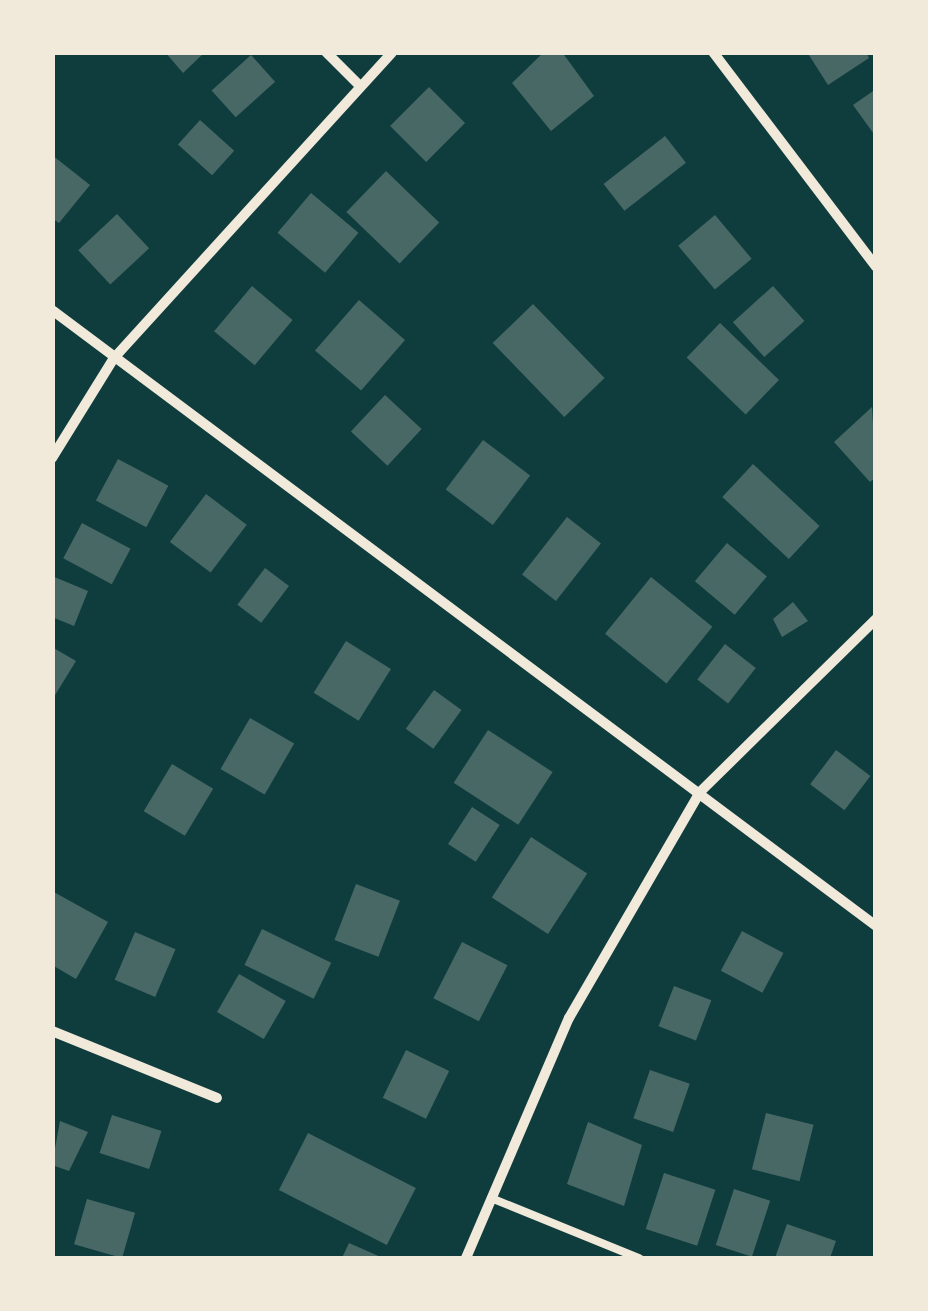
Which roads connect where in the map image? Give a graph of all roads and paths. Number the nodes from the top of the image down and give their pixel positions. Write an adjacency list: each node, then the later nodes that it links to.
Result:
1 (326, 52): 4 (street)
2 (392, 52): 4 (street)
3 (712, 52): 5 (street)
4 (358, 84): 7 (street)
5 (876, 268)
6 (52, 310): 7 (street)
7 (114, 358): 8 (street); 10 (street)
8 (52, 458)
9 (876, 619): 10 (street)
10 (700, 792): 11 (street); 14 (street)
11 (876, 926)
12 (52, 1032): 13 (street)
13 (217, 1098)
14 (491, 1198): 15 (street); 16 (lane)
15 (466, 1258)
16 (639, 1258)

